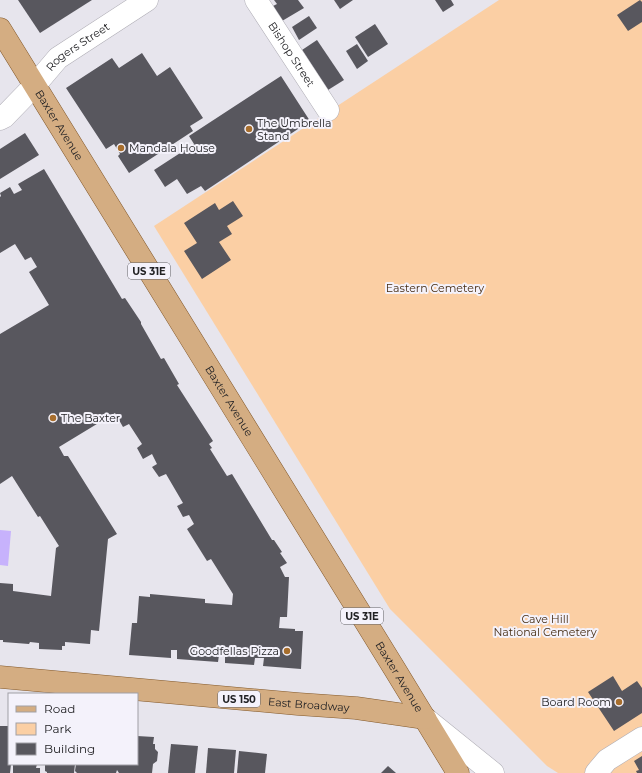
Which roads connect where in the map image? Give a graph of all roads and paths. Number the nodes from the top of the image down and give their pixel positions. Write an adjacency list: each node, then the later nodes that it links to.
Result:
1 (147, 0): 4 (street, Rogers Street)
2 (256, 0): 5 (street, Bishop Street)
3 (0, 29): 4 (main road, Baxter Avenue / US 31E)
4 (34, 85): 6 (street, Rogers Street); 8 (main road, Baxter Avenue / US 31E)
5 (328, 110)
6 (0, 119)
7 (0, 677): 8 (main road, East Broadway / US 150)
8 (425, 718): 10 (main road, Baxter Avenue / US 31E); 11 (street)
9 (642, 738): 12 (street)
10 (458, 773)
11 (493, 773)
12 (596, 773)

